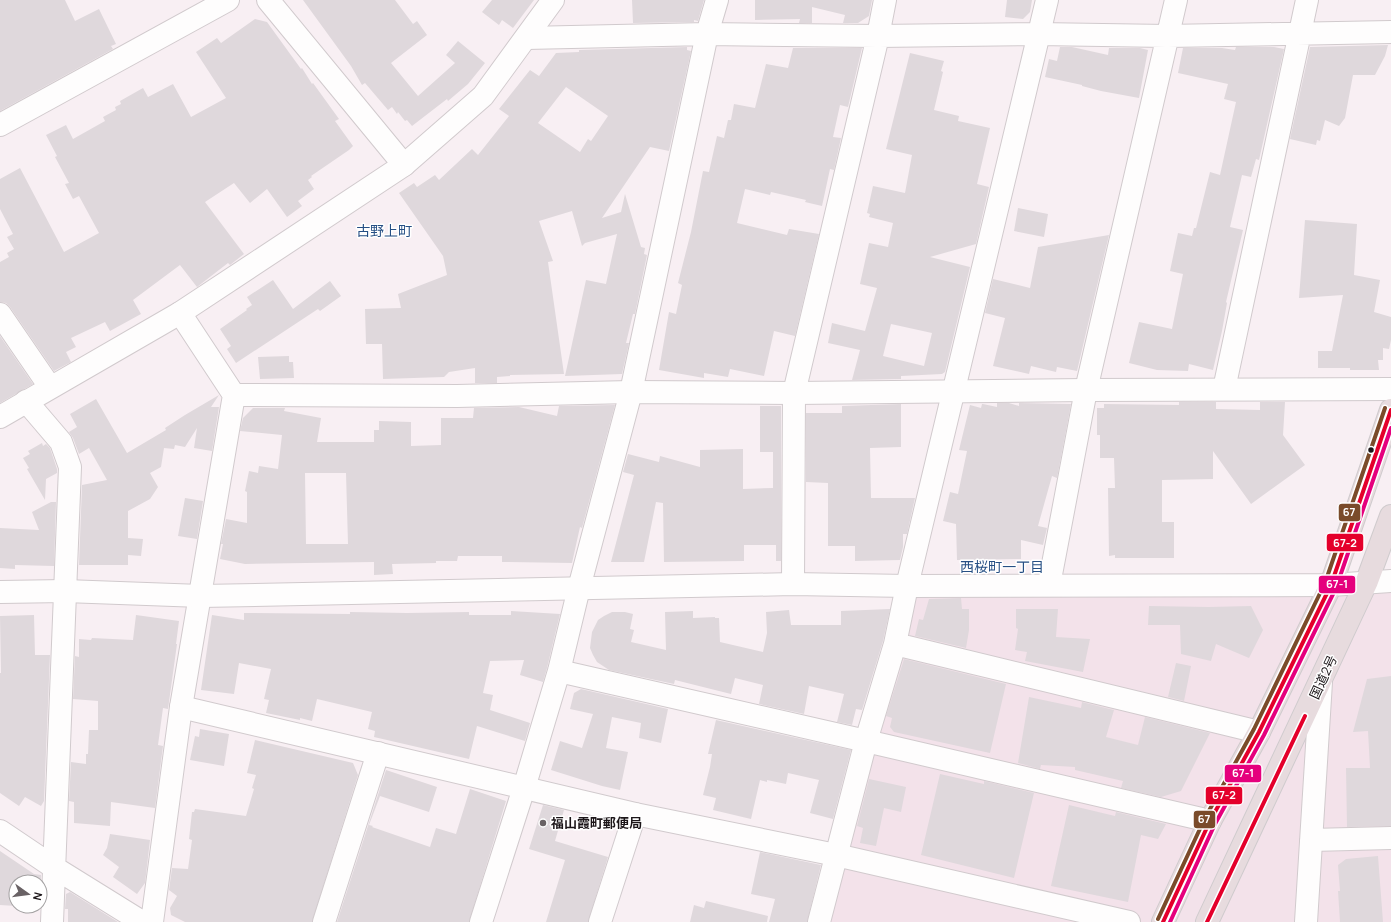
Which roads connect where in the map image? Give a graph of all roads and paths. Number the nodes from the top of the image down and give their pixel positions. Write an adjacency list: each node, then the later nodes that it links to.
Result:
1 (228, 0): 16 (street)
2 (268, 0): 17 (street)
3 (554, 0): 15 (street)
4 (717, 0): 11 (street)
5 (885, 0): 13 (street)
6 (1047, 0): 12 (street)
7 (1176, 0): 14 (street)
8 (1307, 0): 10 (street)
9 (1391, 32): 10 (street)
10 (1299, 33): 14 (street); 21 (street)
11 (707, 34): 13 (street); 15 (street); 25 (street)
12 (1038, 34): 13 (street); 14 (street); 24 (street)
13 (878, 36): 26 (street)
14 (1167, 36): 23 (street)
15 (526, 38): 17 (street)
16 (0, 125)
17 (404, 165): 18 (street)
18 (180, 313): 20 (street); 27 (street)
19 (0, 314): 20 (street)
20 (50, 386): 28 (street)
21 (1224, 389): 22 (street); 23 (street)
22 (1391, 389)
23 (1086, 390): 24 (street); 35 (street)
24 (954, 391): 26 (street); 37 (street)
25 (631, 392): 26 (street); 27 (street); 38 (street)
26 (794, 393): 34 (street)
27 (234, 395): 41 (street)
28 (26, 401): 30 (street); 39 (street)
29 (1391, 410): 36 (highway)
30 (0, 416)
31 (1391, 516): 32 (highway, 国道2号)
32 (1367, 581): 33 (street); 36 (street); 44 (highway, 国道2号)
33 (1391, 581)
34 (793, 584): 37 (street); 38 (street)
35 (1049, 585): 36 (street); 37 (street)
36 (1331, 585): 46 (highway)
37 (907, 586): 42 (street)
38 (579, 588): 41 (street); 43 (street)
39 (65, 591): 40 (street); 41 (street); 56 (street)
40 (0, 592)
41 (201, 596): 45 (street)
42 (895, 644): 46 (street); 47 (street)
43 (559, 671): 47 (street); 49 (street)
44 (1321, 682): 54 (street); 66 (highway, 国道2号)
45 (181, 706): 48 (street); 59 (street)
46 (1259, 732): 51 (highway)
47 (866, 741): 51 (street); 55 (street)
48 (378, 753): 49 (street); 60 (street)
49 (524, 788): 50 (street); 61 (street)
50 (635, 814): 55 (street); 62 (street)
51 (1210, 821): 65 (highway)
52 (0, 831): 56 (street)
53 (1391, 838): 54 (street)
54 (1311, 840): 67 (street)
55 (836, 855): 63 (street); 64 (street)
56 (55, 868): 57 (street); 58 (street)
57 (52, 922)
58 (142, 922)
59 (152, 922)
60 (324, 922)
61 (481, 922)
62 (600, 922)
63 (819, 922)
64 (1129, 922)
65 (1163, 922)
66 (1207, 922)
67 (1306, 922)

